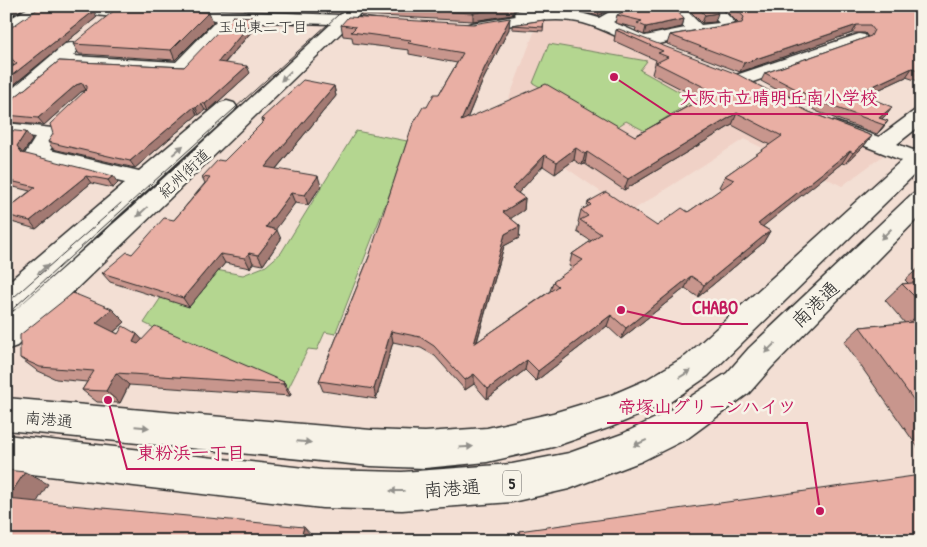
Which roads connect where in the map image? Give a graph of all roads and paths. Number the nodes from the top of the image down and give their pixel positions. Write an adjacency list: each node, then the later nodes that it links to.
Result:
1 (42, 6): 15 (street)
2 (49, 6): 5 (street)
3 (635, 6): 13 (street)
4 (673, 6): 17 (street)
5 (80, 8): 7 (street)
6 (496, 8): 12 (street)
7 (118, 9): 8 (street); 21 (street)
8 (161, 10): 11 (street)
9 (715, 10): 17 (street)
10 (342, 13): 11 (street); 14 (street); 31 (street, 紀州街道, one-way to 10); 34 (street, 紀州街道, one-way to 34)
11 (229, 16): 21 (street)
12 (540, 17): 13 (street); 16 (street)
13 (600, 24): 19 (street)
14 (397, 25)
15 (8, 27)
16 (453, 28)
17 (697, 30): 19 (street)
18 (858, 39): 23 (street)
19 (643, 42): 20 (street)
20 (669, 53)
21 (57, 60): 25 (street)
22 (721, 74): 23 (street)
23 (740, 80): 24 (street)
24 (757, 90)
25 (6, 104)
26 (921, 115): 29 (street)
27 (819, 121): 29 (street)
28 (6, 129): 31 (street)
29 (881, 146): 30 (street)
30 (919, 158): 35 (street, 南港通, one-way to 30)
31 (144, 180): 33 (street, 紀州街道, one-way to 31)
32 (921, 200): 36 (street, 南港通 / 5, one-way to 36)
33 (6, 301)
34 (6, 337)
35 (6, 414)
36 (6, 453)

